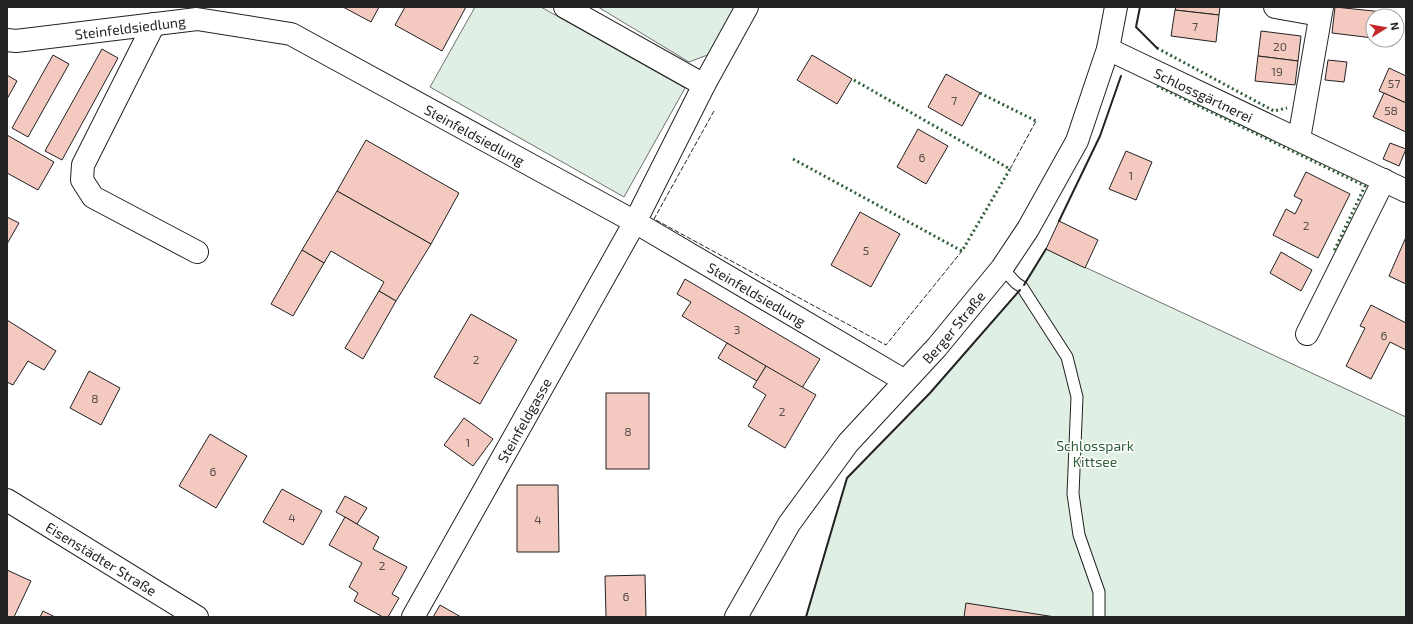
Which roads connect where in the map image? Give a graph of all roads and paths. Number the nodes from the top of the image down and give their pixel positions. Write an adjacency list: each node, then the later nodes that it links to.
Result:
1 (565, 7): 9 (street)
2 (747, 7): 9 (street, Steinfeldgasse)
3 (1116, 7): 8 (street, Berger Straße)
4 (1275, 7): 5 (street)
5 (1321, 11): 10 (street)
6 (154, 24): 7 (street, Steinfeldsiedlung); 13 (street, Steinfeldsiedlung); 14 (street)
7 (7, 40)
8 (1108, 49): 10 (street, Schlossgärtnerei); 15 (street, Berger Straße)
9 (704, 85): 13 (street, Steinfeldgasse)
10 (1299, 139): 11 (street, Schlossgärtnerei)
11 (1384, 180): 12 (street, Schlossgärtnerei); 16 (street)
12 (1406, 191)
13 (635, 222): 17 (street, Steinfeldsiedlung); 20 (street, Steinfeldgasse)
14 (197, 252)
15 (1002, 268): 17 (street, Berger Straße); 22 (lane)
16 (1307, 334)
17 (905, 381): 21 (street, Berger Straße)
18 (7, 500): 19 (street, Eisenstädter Straße)
19 (196, 617)
20 (413, 617)
21 (736, 617)
22 (1099, 617)

